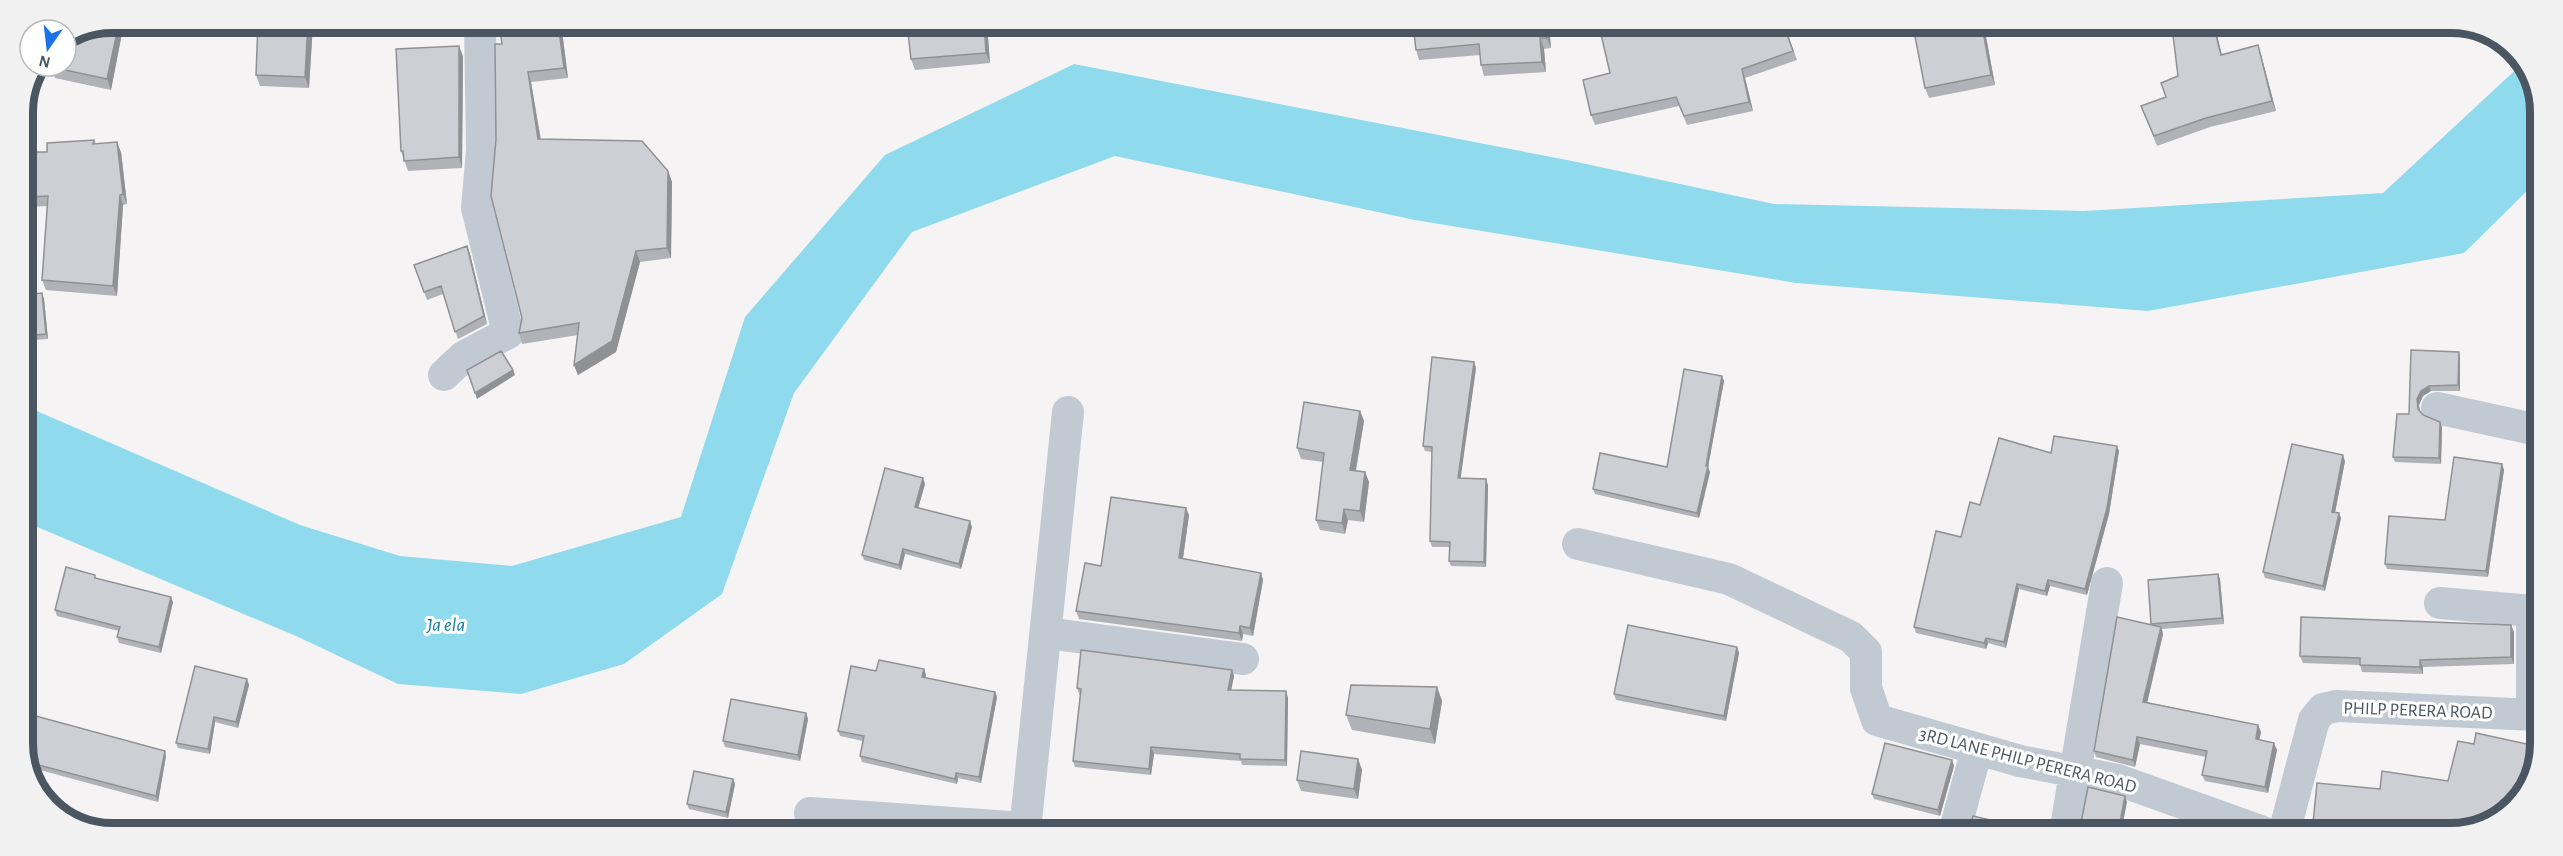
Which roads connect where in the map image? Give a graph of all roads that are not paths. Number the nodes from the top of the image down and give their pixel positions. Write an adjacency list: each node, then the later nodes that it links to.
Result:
1 (480, 33): 2 (street)
2 (444, 375)
3 (2437, 408): 5 (street)
4 (1068, 412): 10 (street)
5 (2530, 428)
6 (1578, 544): 13 (street, 3RD LANE PHILP PERERA ROAD)
7 (2107, 583): 14 (street)
8 (2440, 603): 9 (street)
9 (2530, 611)
10 (1046, 633): 11 (street); 17 (street)
11 (1243, 659)
12 (2530, 715): 21 (street, PHILP PERERA ROAD)
13 (1977, 749): 14 (street, 3RD LANE PHILP PERERA ROAD); 18 (street)
14 (2075, 771): 19 (street); 20 (street, 3RD LANE PHILP PERERA ROAD)
15 (810, 813): 16 (street)
16 (945, 823)
17 (1027, 823)
18 (1956, 823)
19 (2067, 823)
20 (2238, 823)
21 (2287, 823)

